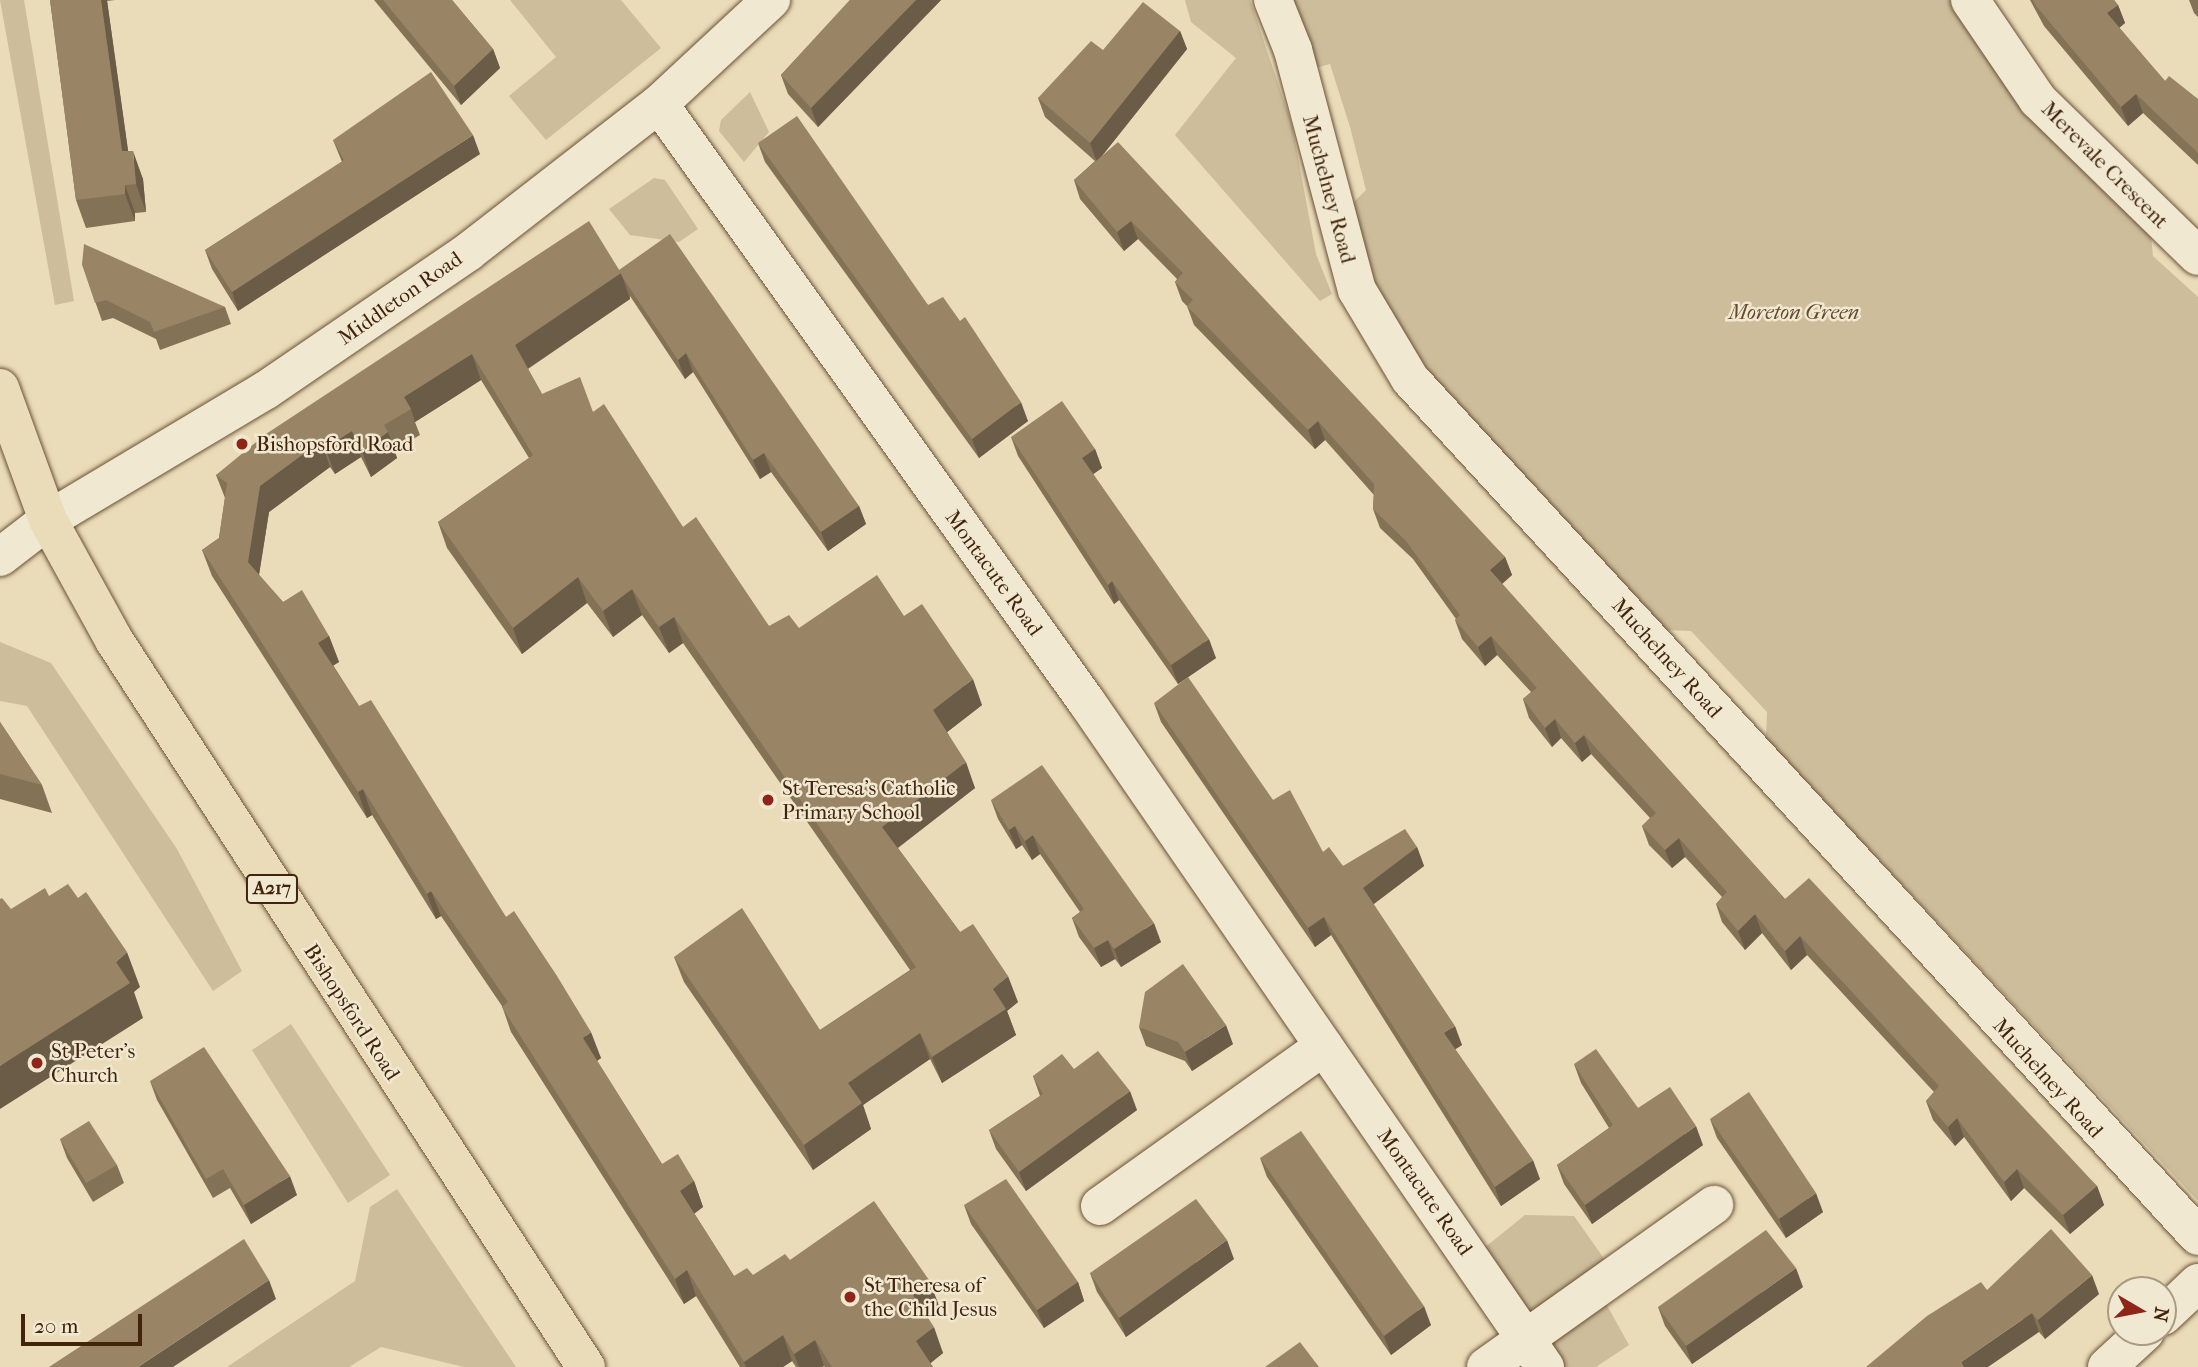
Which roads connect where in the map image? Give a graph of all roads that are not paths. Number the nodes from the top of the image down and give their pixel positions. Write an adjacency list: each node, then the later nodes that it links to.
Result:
1 (771, 0): 4 (street, Middleton Road)
2 (1273, 0): 12 (street, Muchelney Road)
3 (1970, 0): 5 (street, Merevale Crescent)
4 (659, 104): 7 (street, Middleton Road); 9 (street, Montacute Road)
5 (2198, 256)
6 (0, 388): 7 (main road, Bishopsford Road / A217)
7 (47, 520): 8 (street, Middleton Road); 17 (main road, Bishopsford Road / A217)
8 (0, 557)
9 (1325, 1046): 11 (street); 16 (street, Montacute Road)
10 (1714, 1205): 16 (street)
11 (1100, 1206)
12 (2198, 1236)
13 (2198, 1283): 14 (street)
14 (2177, 1303)
15 (2130, 1346): 19 (street)
16 (1536, 1353): 18 (street)
17 (586, 1367)
18 (1486, 1367)
19 (2107, 1367)

